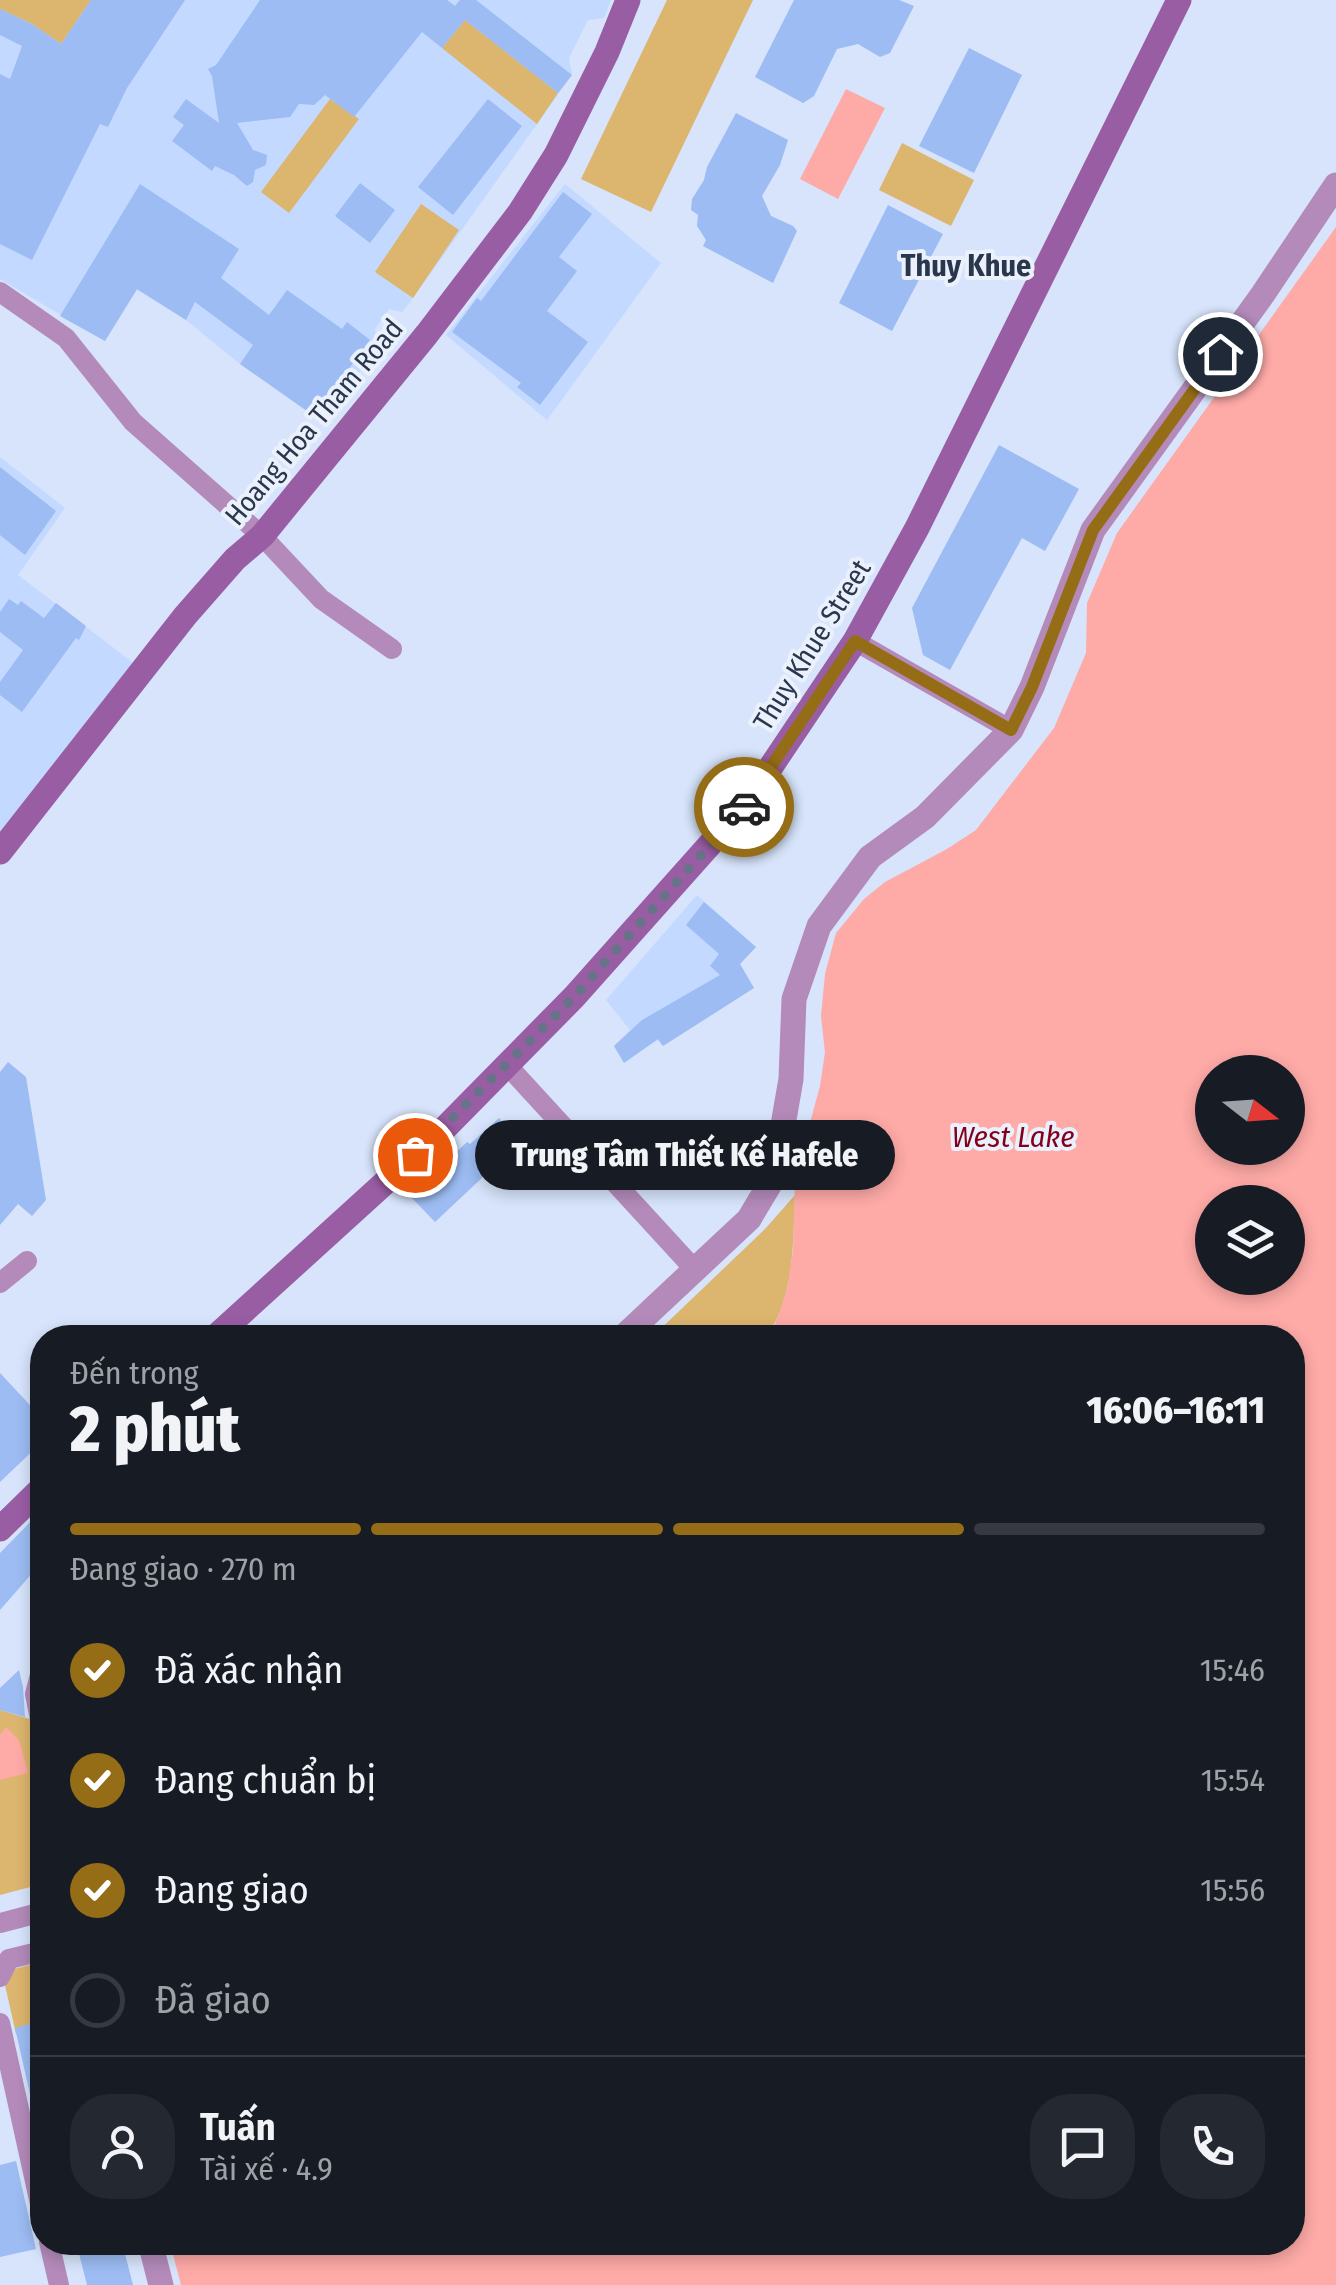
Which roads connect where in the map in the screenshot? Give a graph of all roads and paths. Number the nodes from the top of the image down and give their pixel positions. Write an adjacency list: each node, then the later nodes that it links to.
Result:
1 (628, 0): 5 (main road, Hoang Hoa Tham Road)
2 (1180, 0): 6 (main road, Thuy Khue Street)
3 (1336, 185): 8 (street)
4 (0, 292): 5 (street)
5 (262, 536): 7 (street); 9 (main road, Hoang Hoa Tham Road)
6 (855, 641): 8 (street); 10 (main road, Thuy Khue Street)
7 (392, 649)
8 (1011, 730): 12 (street)
9 (0, 852)
10 (507, 1066): 12 (street); 14 (main road, Thuy Khue Street)
11 (27, 1261): 13 (street)
12 (696, 1271): 15 (street)
13 (0, 1283)
14 (228, 1325)
15 (636, 1325)
16 (30, 1500): 17 (main road)
17 (0, 1529)
18 (30, 1915): 19 (street)
19 (0, 1923)
20 (30, 1953): 21 (street)
21 (0, 1977)
22 (0, 2022): 23 (street)
23 (30, 2158)
24 (52, 2255): 26 (street)
25 (153, 2255): 27 (street)
26 (59, 2285)
27 (161, 2285)

